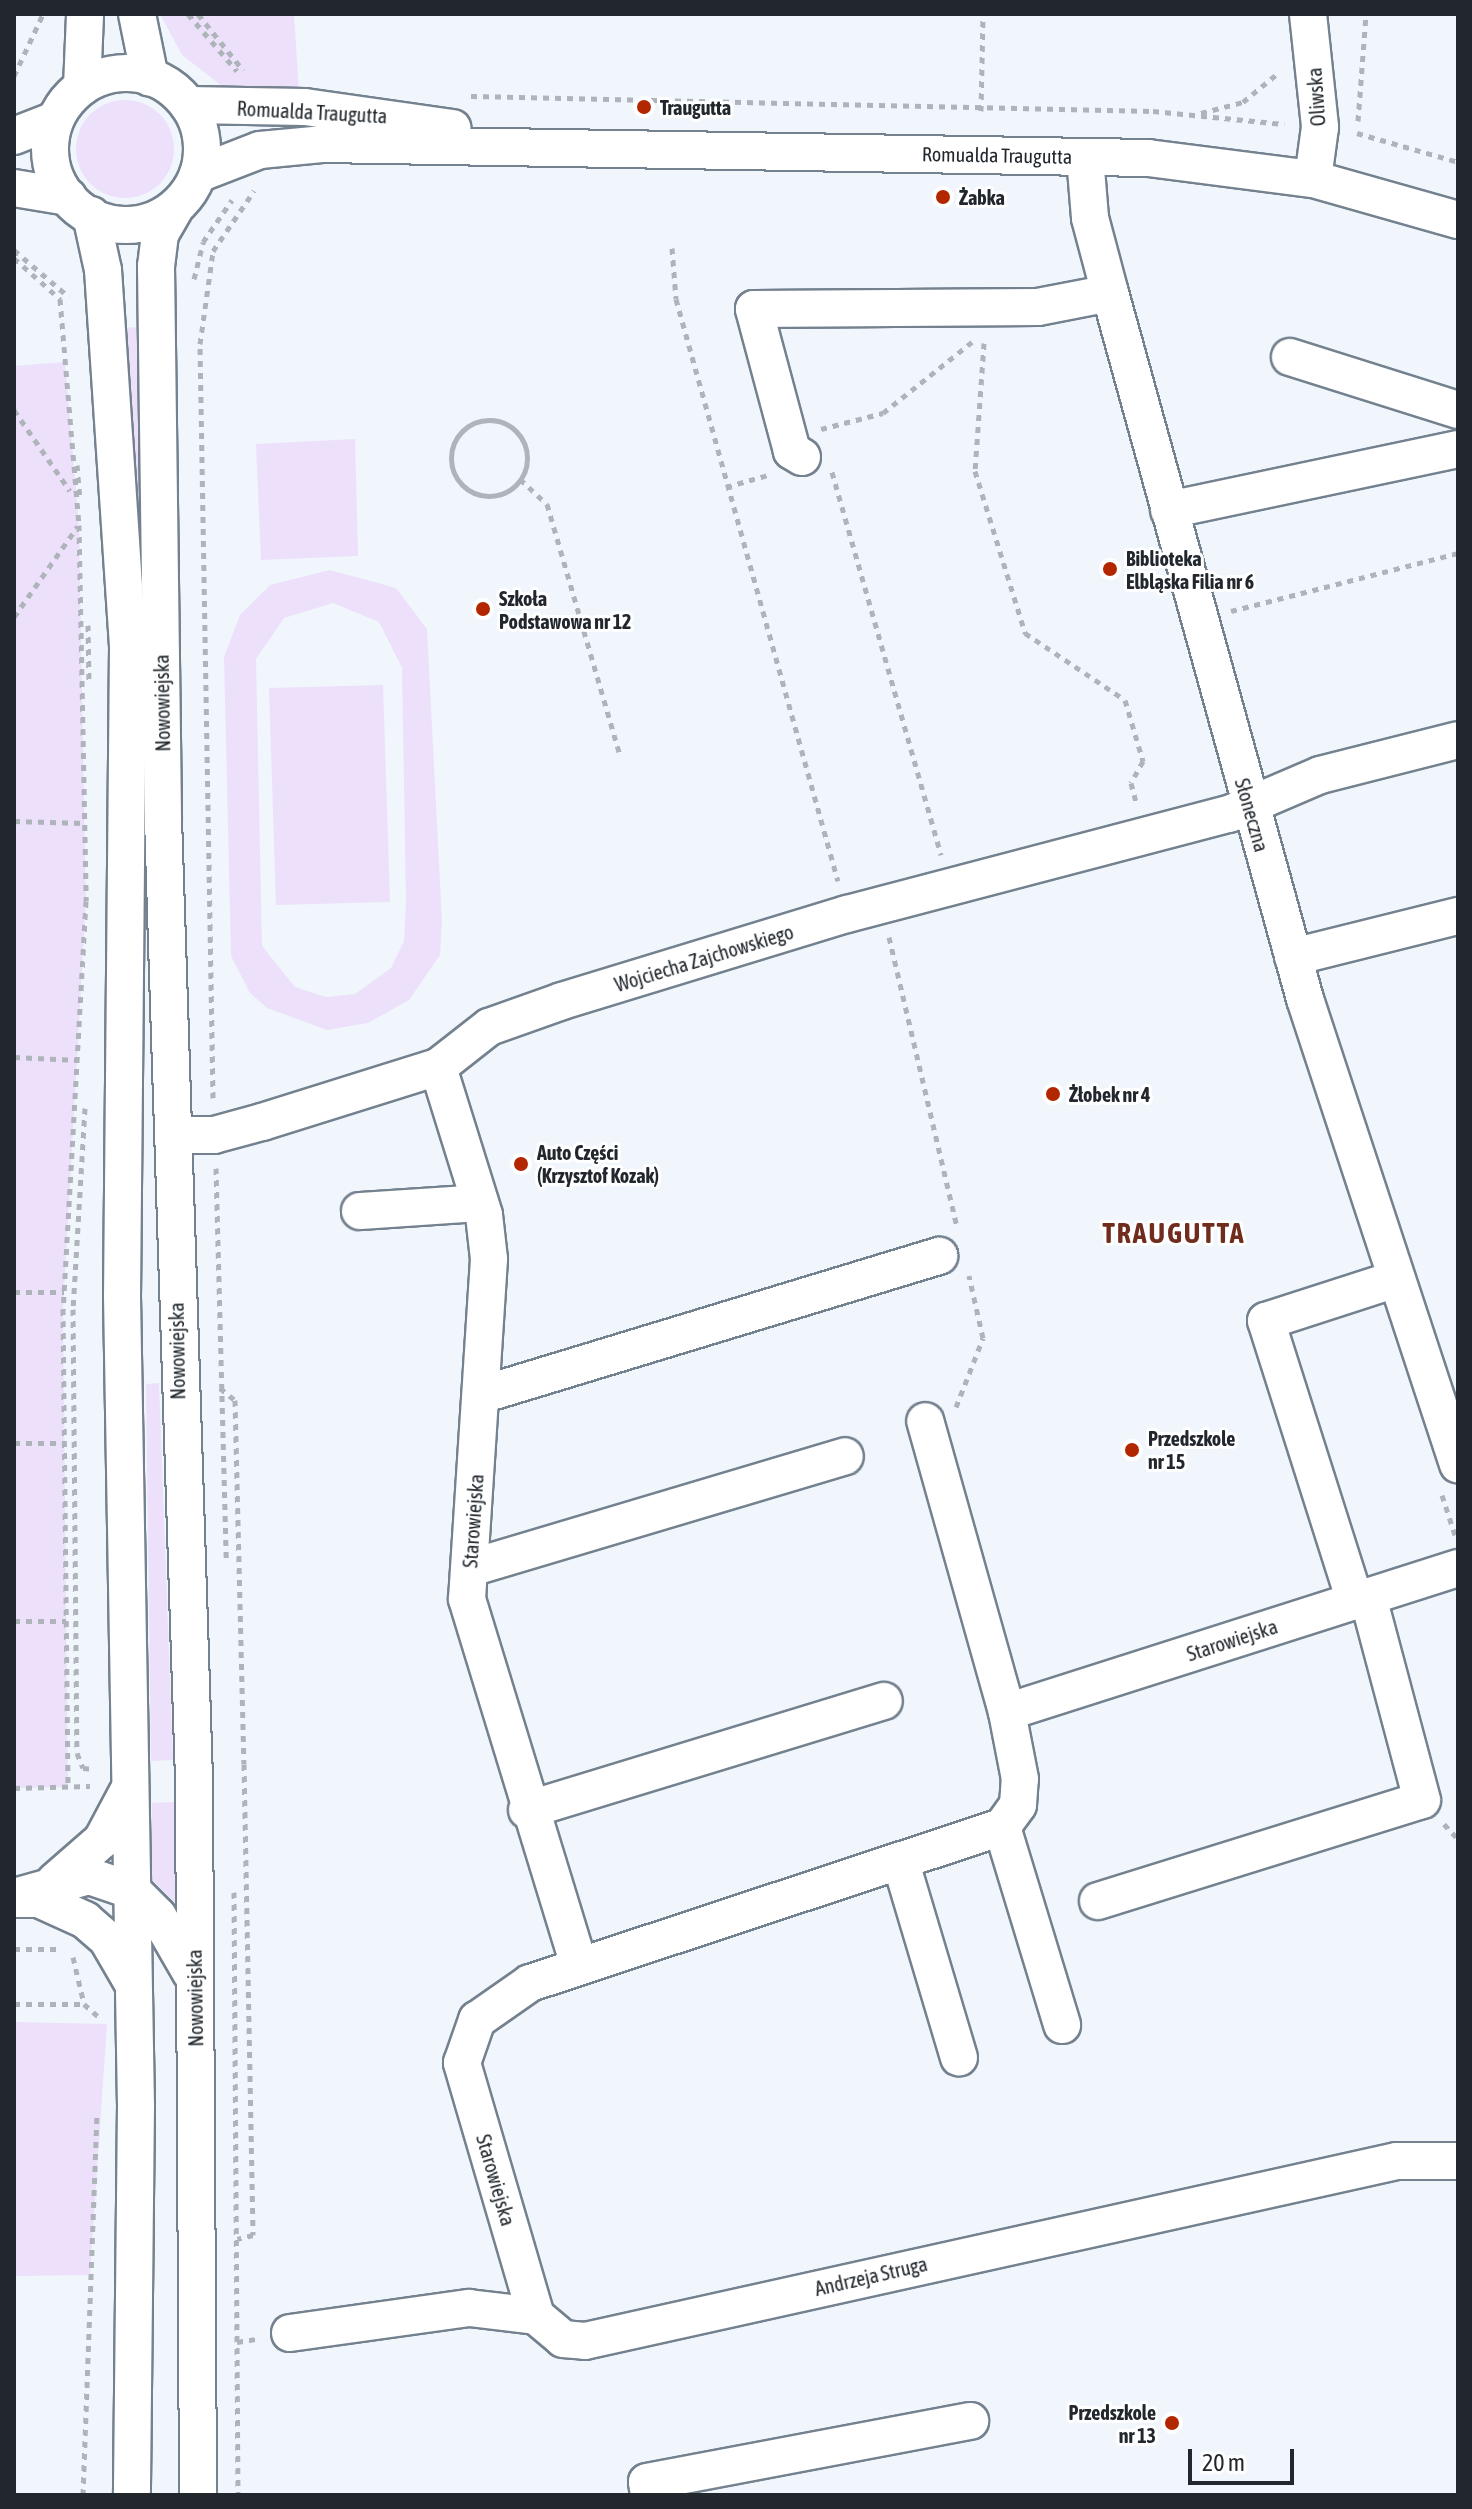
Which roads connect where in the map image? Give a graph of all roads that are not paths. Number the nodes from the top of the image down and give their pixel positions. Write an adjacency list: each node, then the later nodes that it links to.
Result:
1 (85, 14): 5 (street)
2 (137, 14): 4 (street)
3 (1308, 14): 12 (street, Oliwska)
4 (150, 78): 5 (street); 6 (street)
5 (82, 87): 7 (street)
6 (188, 105): 9 (street, Romualda Traugutta); 11 (street)
7 (55, 120): 8 (street); 14 (street)
8 (14, 136)
9 (530, 142): 10 (street, Romualda Traugutta); 11 (street, Romualda Traugutta)
10 (1085, 157): 12 (street, Romualda Traugutta); 17 (street, Słoneczna)
11 (198, 174): 15 (street)
12 (1313, 179): 16 (street, Romualda Traugutta)
13 (14, 188): 14 (street)
14 (79, 206): 15 (street); 42 (street, Nowowiejska)
15 (174, 210): 28 (street, Nowowiejska)
16 (1458, 220)
17 (1110, 293): 21 (street); 22 (street, Słoneczna)
18 (1290, 357): 19 (street)
19 (1458, 410)
20 (1458, 449): 22 (street)
21 (818, 453)
22 (1169, 510): 24 (street, Słoneczna)
23 (1458, 740): 24 (street, Wojciecha Zajchowskiego)
24 (1250, 807): 26 (street, Słoneczna); 27 (street, Wojciecha Zajchowskiego)
25 (1458, 916): 26 (street)
26 (1293, 957): 32 (street, Słoneczna)
27 (438, 1067): 28 (street, Wojciecha Zajchowskiego); 29 (street, Starowiejska)
28 (173, 1135): 51 (street, Nowowiejska)
29 (480, 1203): 30 (street); 33 (street, Starowiejska)
30 (360, 1211)
31 (955, 1254): 33 (street)
32 (1396, 1279): 36 (street, Słoneczna); 39 (street)
33 (481, 1395): 37 (street, Starowiejska)
34 (940, 1415): 41 (street)
35 (845, 1456): 37 (street)
36 (1458, 1464)
37 (470, 1568): 43 (street, Starowiejska)
38 (1458, 1568): 39 (street, Starowiejska)
39 (1361, 1599): 41 (street, Starowiejska); 49 (street)
40 (884, 1701): 43 (street)
41 (1007, 1712): 44 (street)
42 (130, 1783): 46 (street); 47 (street, Nowowiejska)
43 (527, 1810): 50 (street, Starowiejska)
44 (1002, 1827): 45 (street, Starowiejska); 53 (street)
45 (901, 1863): 50 (street, Starowiejska); 54 (street)
46 (54, 1881): 47 (street); 48 (street)
47 (133, 1891): 51 (street); 52 (street, Nowowiejska)
48 (14, 1898): 52 (street)
49 (1098, 1901)
50 (579, 1966): 56 (street, Starowiejska)
51 (194, 1978): 60 (street, Nowowiejska)
52 (134, 1986): 59 (street, Nowowiejska)
53 (1062, 2025)
54 (959, 2058)
55 (1458, 2161): 56 (street, Andrzeja Struga)
56 (536, 2316): 57 (street, Andrzeja Struga)
57 (290, 2333)
58 (970, 2421): 61 (street)
59 (132, 2495)
60 (198, 2495)
61 (649, 2495)

